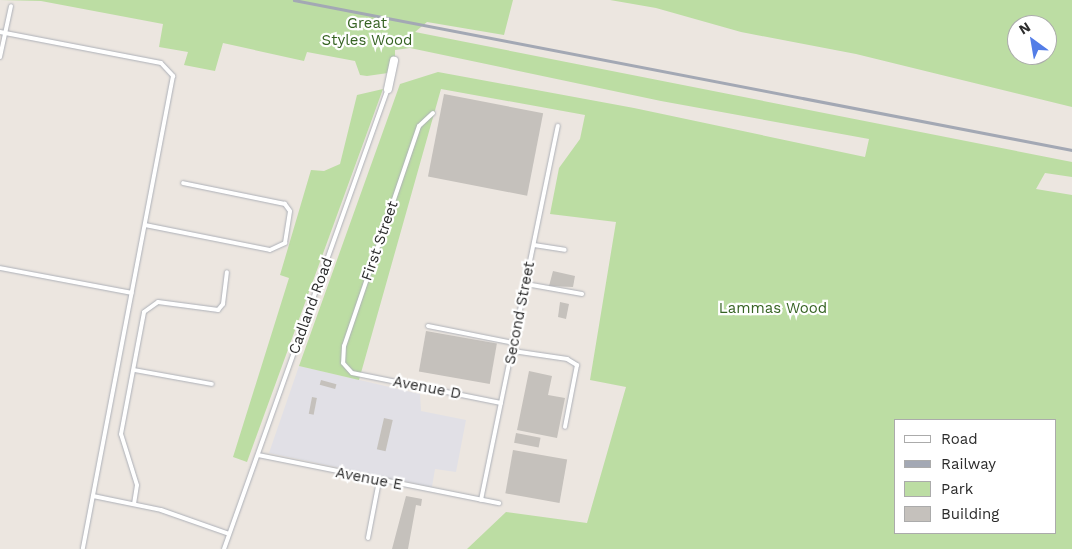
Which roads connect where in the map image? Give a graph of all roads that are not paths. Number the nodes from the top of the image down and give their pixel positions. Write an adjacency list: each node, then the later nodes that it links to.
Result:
1 (11, 6): 2 (lane)
2 (3, 33): 3 (lane); 9 (lane)
3 (0, 57)
4 (394, 61): 5 (street, Cadland Road)
5 (388, 89): 25 (lane, Cadland Road)
6 (433, 113): 21 (lane, First Street)
7 (558, 126): 10 (lane, Second Street)
8 (183, 183): 9 (lane)
9 (145, 225): 15 (lane)
10 (534, 245): 11 (lane); 14 (lane, Second Street)
11 (565, 250)
12 (0, 268): 15 (lane)
13 (227, 272): 20 (lane)
14 (526, 284): 16 (lane); 18 (lane, Second Street)
15 (132, 293): 27 (lane)
16 (582, 294)
17 (428, 326): 18 (lane)
18 (514, 343): 19 (lane, Second Street)
19 (513, 350): 23 (lane, Second Street); 24 (lane)
20 (134, 370): 22 (lane); 30 (lane)
21 (352, 373): 23 (lane, Avenue D)
22 (212, 384)
23 (502, 403): 28 (lane, Second Street)
24 (565, 427)
25 (258, 455): 26 (lane, Avenue E); 31 (lane, Cadland Road)
26 (379, 481): 28 (lane, Avenue E); 32 (lane)
27 (93, 496): 30 (lane); 33 (lane)
28 (481, 500): 29 (lane, Avenue E)
29 (499, 503)
30 (134, 504): 31 (lane)
31 (229, 534): 34 (lane, Cadland Road)
32 (368, 538)
33 (83, 549)
34 (224, 549)

